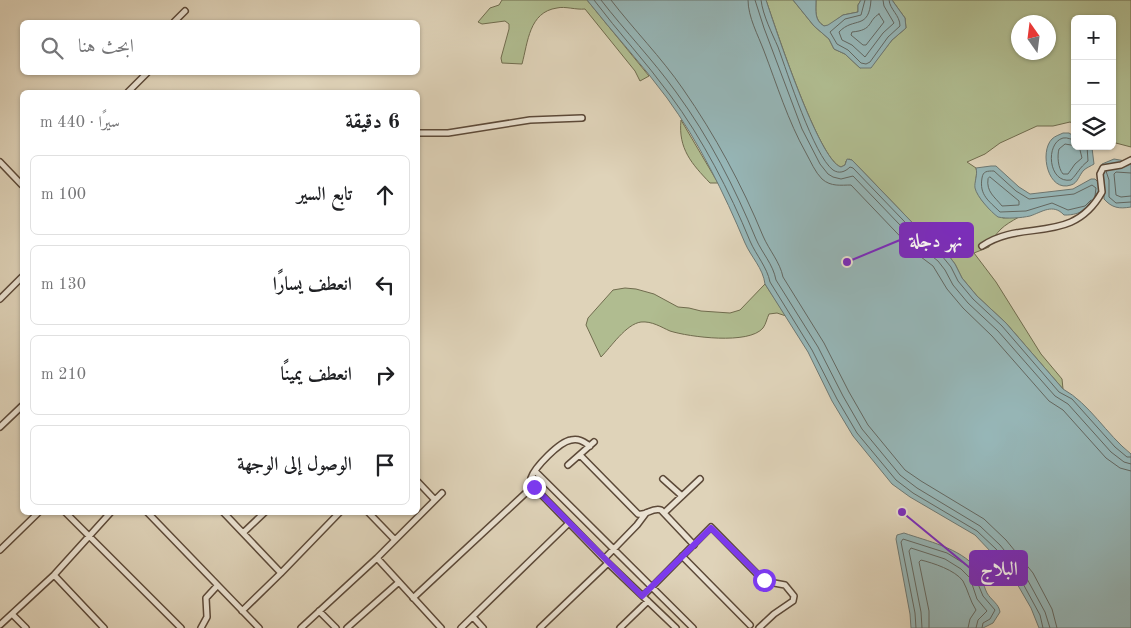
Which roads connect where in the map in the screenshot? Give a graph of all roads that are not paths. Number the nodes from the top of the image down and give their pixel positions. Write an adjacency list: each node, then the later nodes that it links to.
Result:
1 (185, 11): 2 (street)
2 (176, 20)
3 (145, 75): 4 (street)
4 (130, 90)
5 (582, 118): 6 (street)
6 (420, 132)
7 (1131, 160): 10 (street)
8 (0, 162): 9 (street)
9 (20, 184)
10 (982, 246)
11 (20, 279): 12 (street)
12 (0, 299)
13 (20, 408): 14 (street)
14 (0, 427)
15 (580, 455): 16 (street); 17 (street); 25 (street)
16 (568, 465)
17 (534, 471): 18 (street); 40 (street)
18 (531, 478)
19 (663, 478): 23 (street)
20 (700, 479): 23 (street)
21 (420, 484): 24 (street)
22 (442, 493): 24 (street)
23 (682, 496): 26 (street)
24 (435, 500): 38 (street)
25 (646, 513): 26 (street); 40 (street)
26 (664, 513): 39 (street)
27 (36, 515): 41 (street)
28 (68, 515): 37 (street)
29 (108, 515): 37 (street)
30 (150, 515): 48 (street)
31 (226, 515): 36 (street)
32 (262, 515): 36 (street)
33 (337, 515): 45 (street)
34 (371, 515): 38 (street)
35 (569, 523): 44 (street); 51 (street); 56 (street)
36 (243, 533): 45 (street)
37 (90, 537): 46 (street); 61 (street)
38 (395, 540): 43 (street)
39 (694, 544): 42 (street); 74 (street)
40 (613, 549): 44 (street); 49 (street)
41 (0, 550)
42 (682, 556): 49 (street); 58 (street)
43 (377, 558): 47 (street); 54 (street)
44 (606, 561): 50 (street); 70 (street)
45 (281, 573): 53 (street)
46 (54, 575): 55 (street); 60 (street)
47 (398, 582): 51 (street); 66 (street)
48 (218, 586): 53 (street); 62 (street)
49 (652, 587): 50 (street); 73 (street)
50 (642, 596): 52 (street)
51 (414, 598): 67 (street)
52 (648, 601): 71 (street); 72 (street)
53 (242, 611): 63 (street)
54 (319, 611): 64 (street); 65 (street)
55 (12, 614): 57 (street); 59 (street)
56 (473, 617): 68 (street); 69 (street)
57 (0, 625)
58 (750, 625)
59 (26, 628)
60 (104, 628)
61 (181, 628)
62 (201, 628)
63 (258, 628)
64 (302, 628)
65 (336, 628)
66 (348, 628)
67 (441, 628)
68 (461, 628)
69 (484, 628)
70 (540, 628)
71 (620, 628)
72 (676, 628)
73 (693, 628)
74 (759, 628)

